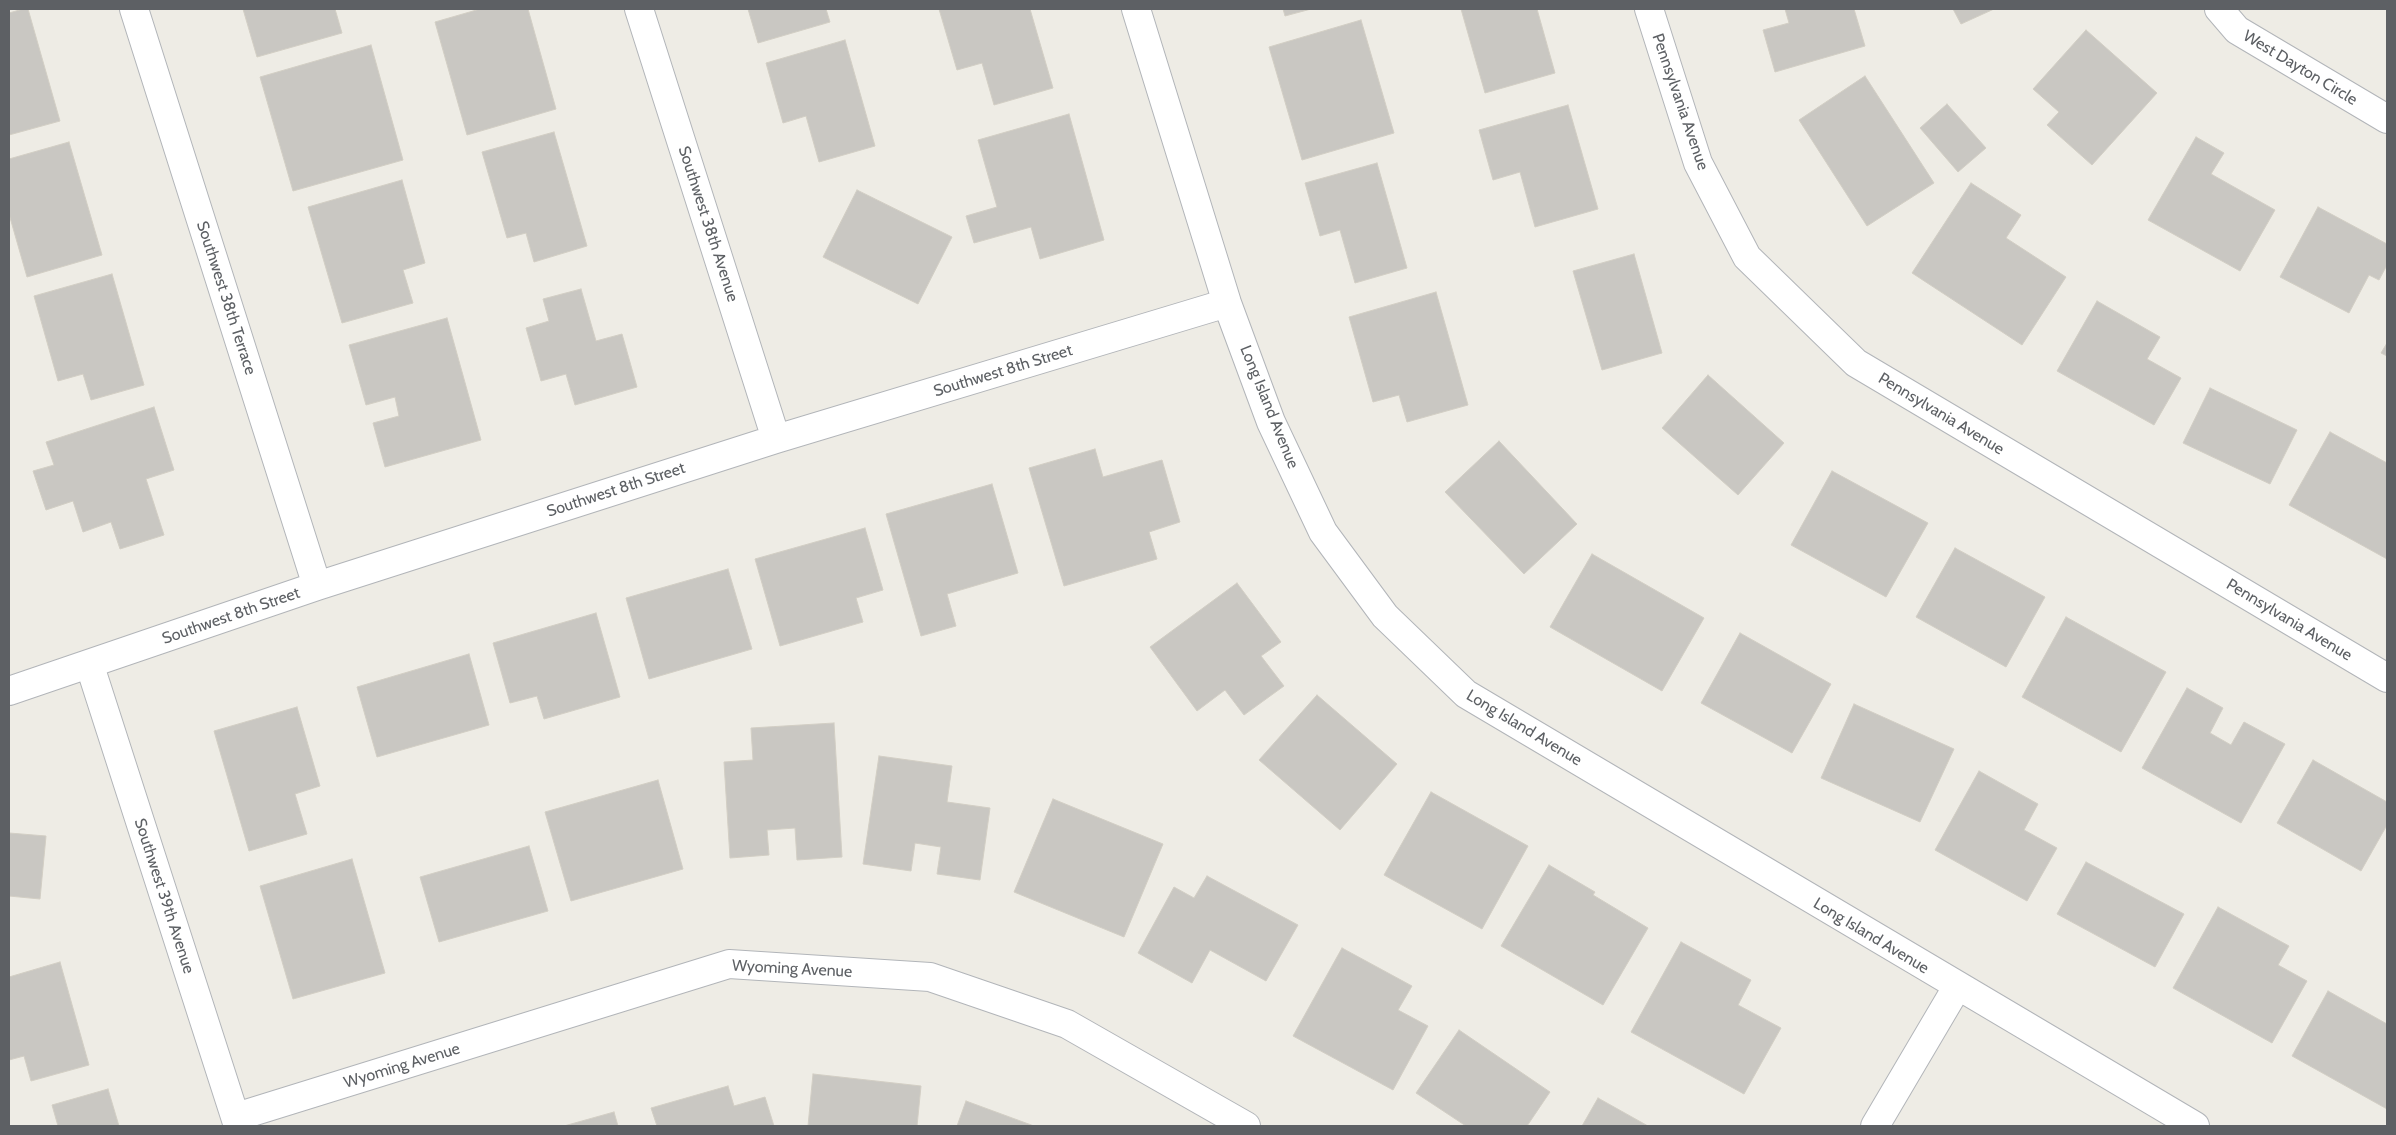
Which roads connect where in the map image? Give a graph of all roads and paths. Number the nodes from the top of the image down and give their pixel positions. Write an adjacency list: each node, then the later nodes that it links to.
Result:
1 (134, 9): 9 (street, Southwest 38th Terrace)
2 (639, 9): 8 (street, Southwest 38th Avenue)
3 (1136, 9): 7 (street, Long Island Avenue)
4 (1649, 9): 11 (street, Pennsylvania Avenue)
5 (2219, 9): 6 (street, West Dayton Circle)
6 (2387, 119)
7 (1227, 302): 8 (street, Southwest 8th Street); 13 (street, Long Island Avenue)
8 (776, 439): 9 (street, Southwest 8th Street)
9 (318, 586): 10 (street, Southwest 8th Street)
10 (90, 666): 12 (street, Southwest 8th Street); 14 (street, Southwest 39th Avenue)
11 (2387, 678)
12 (9, 692)
13 (1957, 987): 16 (street); 17 (street, Long Island Avenue)
14 (237, 1122): 15 (street, Wyoming Avenue)
15 (1246, 1126)
16 (1875, 1126)
17 (2195, 1126)

